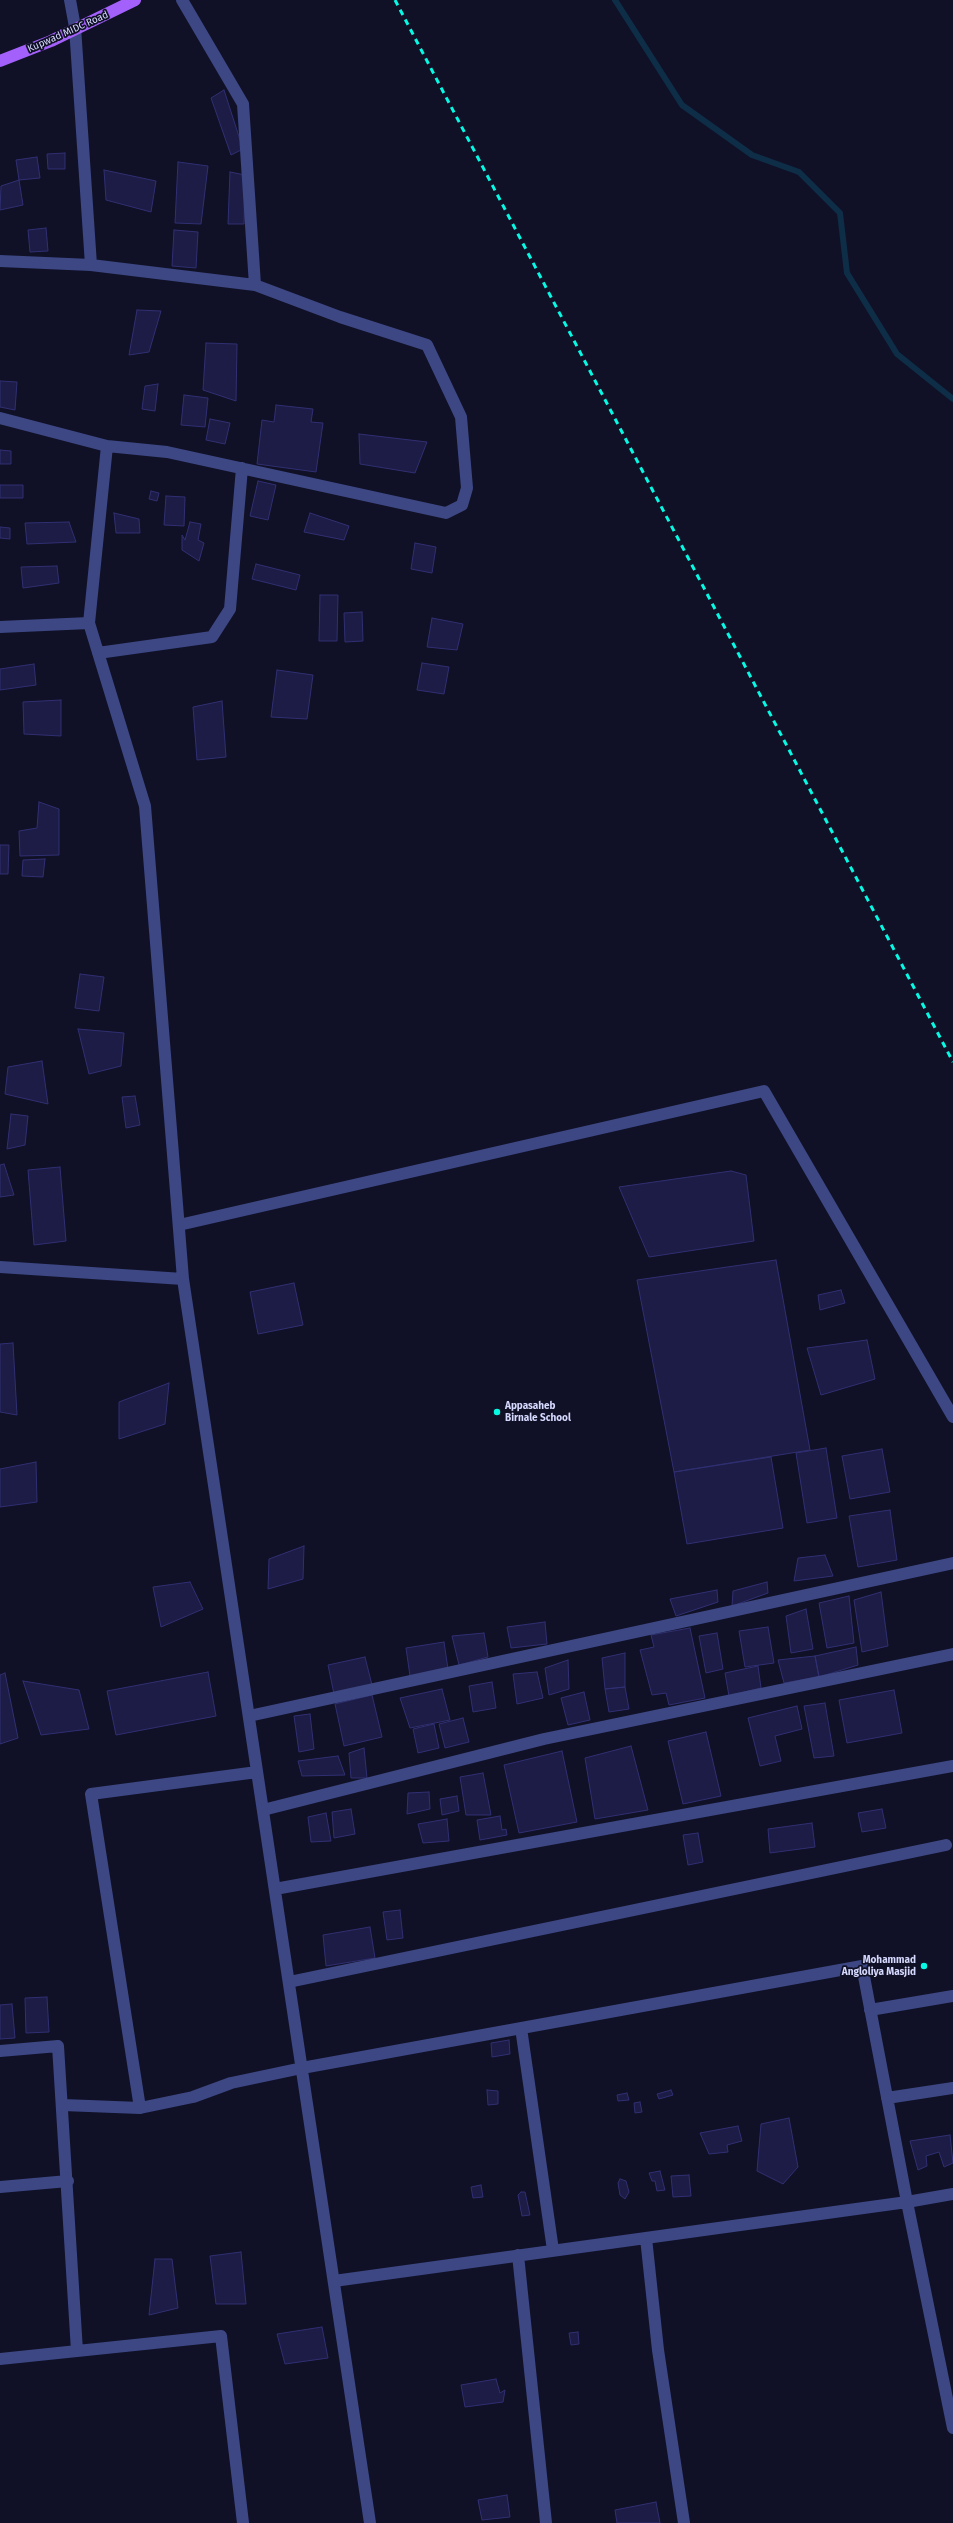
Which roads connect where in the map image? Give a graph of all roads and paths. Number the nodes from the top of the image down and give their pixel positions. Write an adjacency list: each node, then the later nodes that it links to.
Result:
1 (70, 0): 4 (street)
2 (135, 0): 4 (main road, Kupwad MIDC Road)
3 (182, 0): 8 (street)
4 (75, 27): 5 (main road, Kupwad MIDC Road); 7 (street)
5 (0, 61)
6 (0, 260): 7 (street)
7 (91, 265): 8 (street)
8 (255, 285): 11 (street)
9 (0, 418): 10 (street)
10 (107, 446): 11 (street); 12 (street)
11 (242, 468): 14 (street)
12 (89, 623): 13 (street); 14 (street)
13 (0, 627)
14 (98, 653): 15 (street)
15 (179, 1225): 17 (street); 18 (street)
16 (0, 1267): 17 (street)
17 (183, 1279): 21 (street)
18 (953, 1417)
19 (953, 1563): 21 (street)
20 (953, 1654): 24 (street)
21 (249, 1716): 23 (street)
22 (953, 1766): 26 (street)
23 (257, 1772): 24 (street); 36 (street)
24 (263, 1810): 26 (street)
25 (946, 1845): 27 (street)
26 (275, 1889): 27 (street)
27 (289, 1982): 32 (street)
28 (953, 1996): 29 (street)
29 (870, 2010): 30 (street); 34 (street)
30 (522, 2028): 32 (street); 42 (street)
31 (0, 2051): 35 (street)
32 (302, 2068): 36 (street); 44 (street)
33 (953, 2088): 34 (street)
34 (887, 2098): 40 (street)
35 (63, 2105): 36 (street); 37 (street)
36 (140, 2108)
37 (68, 2180): 38 (street); 45 (street)
38 (0, 2187)
39 (953, 2194): 40 (street)
40 (907, 2202): 41 (street); 47 (street)
41 (646, 2238): 42 (street); 51 (street)
42 (553, 2250): 43 (street)
43 (518, 2255): 44 (street); 50 (street)
44 (334, 2281): 49 (street)
45 (77, 2351): 46 (street); 48 (street)
46 (0, 2359)
47 (953, 2428)
48 (243, 2523)
49 (370, 2523)
50 (546, 2523)
51 (684, 2523)

